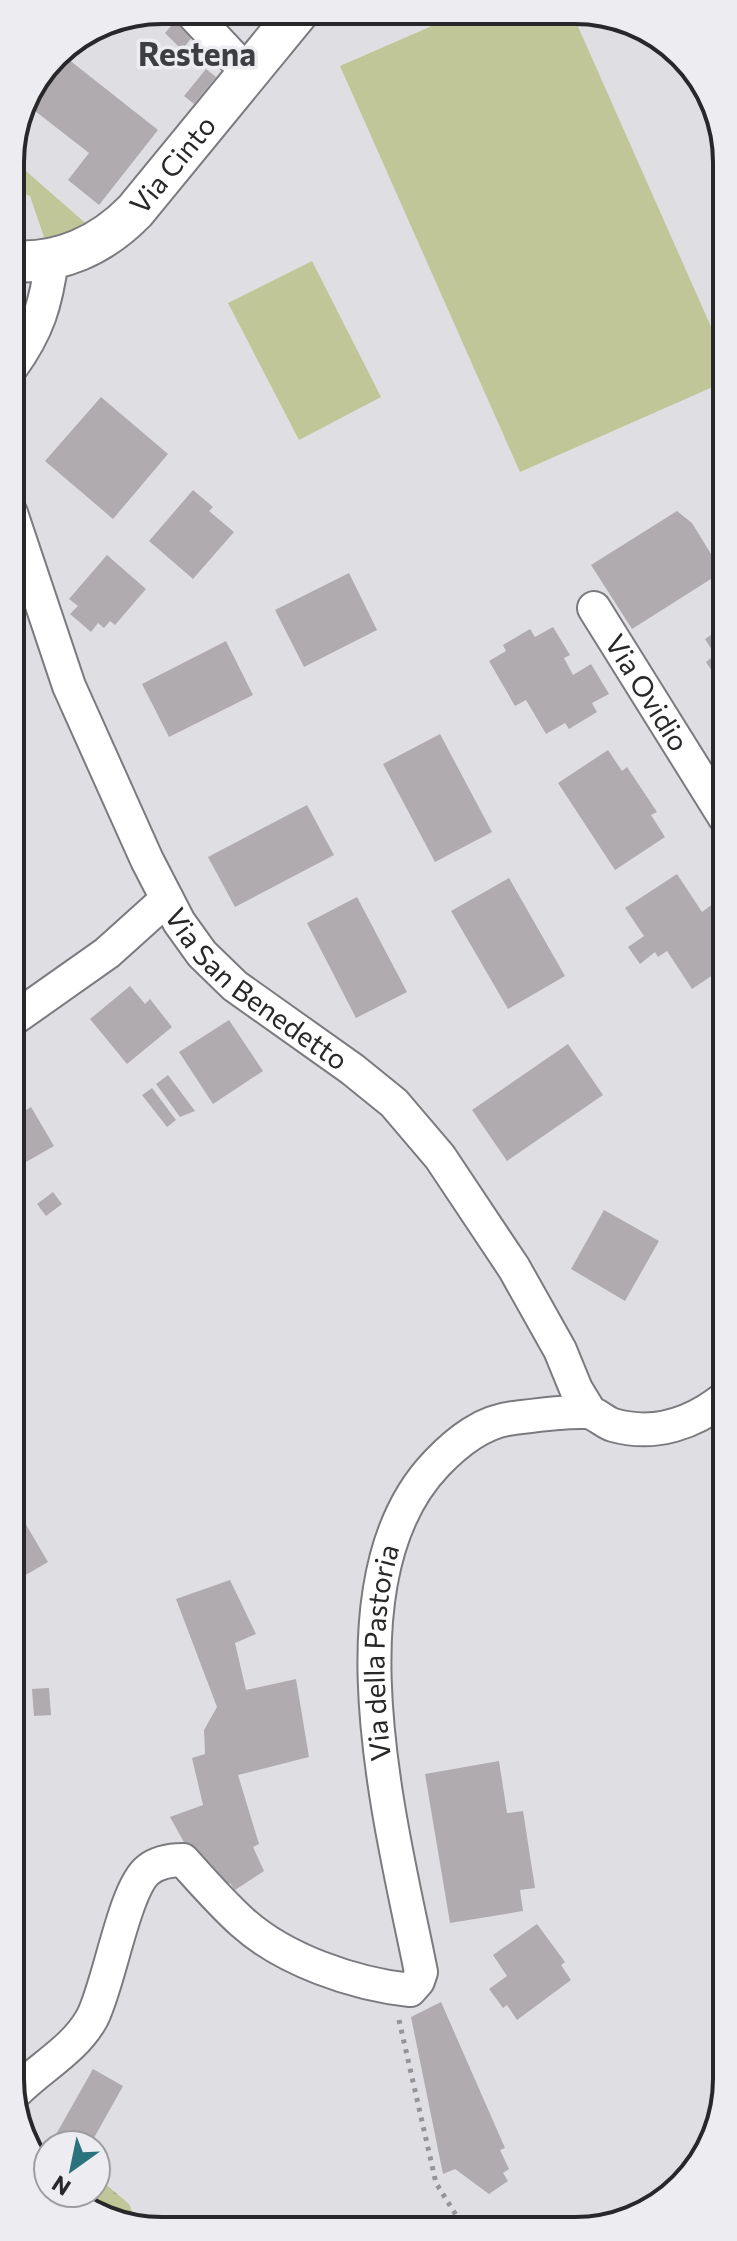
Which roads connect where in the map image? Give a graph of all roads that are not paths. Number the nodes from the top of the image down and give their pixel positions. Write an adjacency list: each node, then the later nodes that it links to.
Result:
1 (202, 24): 3 (street)
2 (288, 24): 3 (street, Via Cinto)
3 (248, 73): 4 (street, Via Cinto)
4 (52, 259): 5 (street, Via Cinto); 6 (street)
5 (24, 260)
6 (24, 350)
7 (24, 552): 10 (street, Via San Benedetto)
8 (594, 608): 9 (street, Via Ovidio)
9 (713, 799)
10 (167, 899): 11 (street); 13 (street, Via San Benedetto)
11 (24, 1012)
12 (713, 1407): 13 (street, Via della Pastoria)
13 (590, 1412): 14 (street, Via della Pastoria)
14 (25, 2085)

